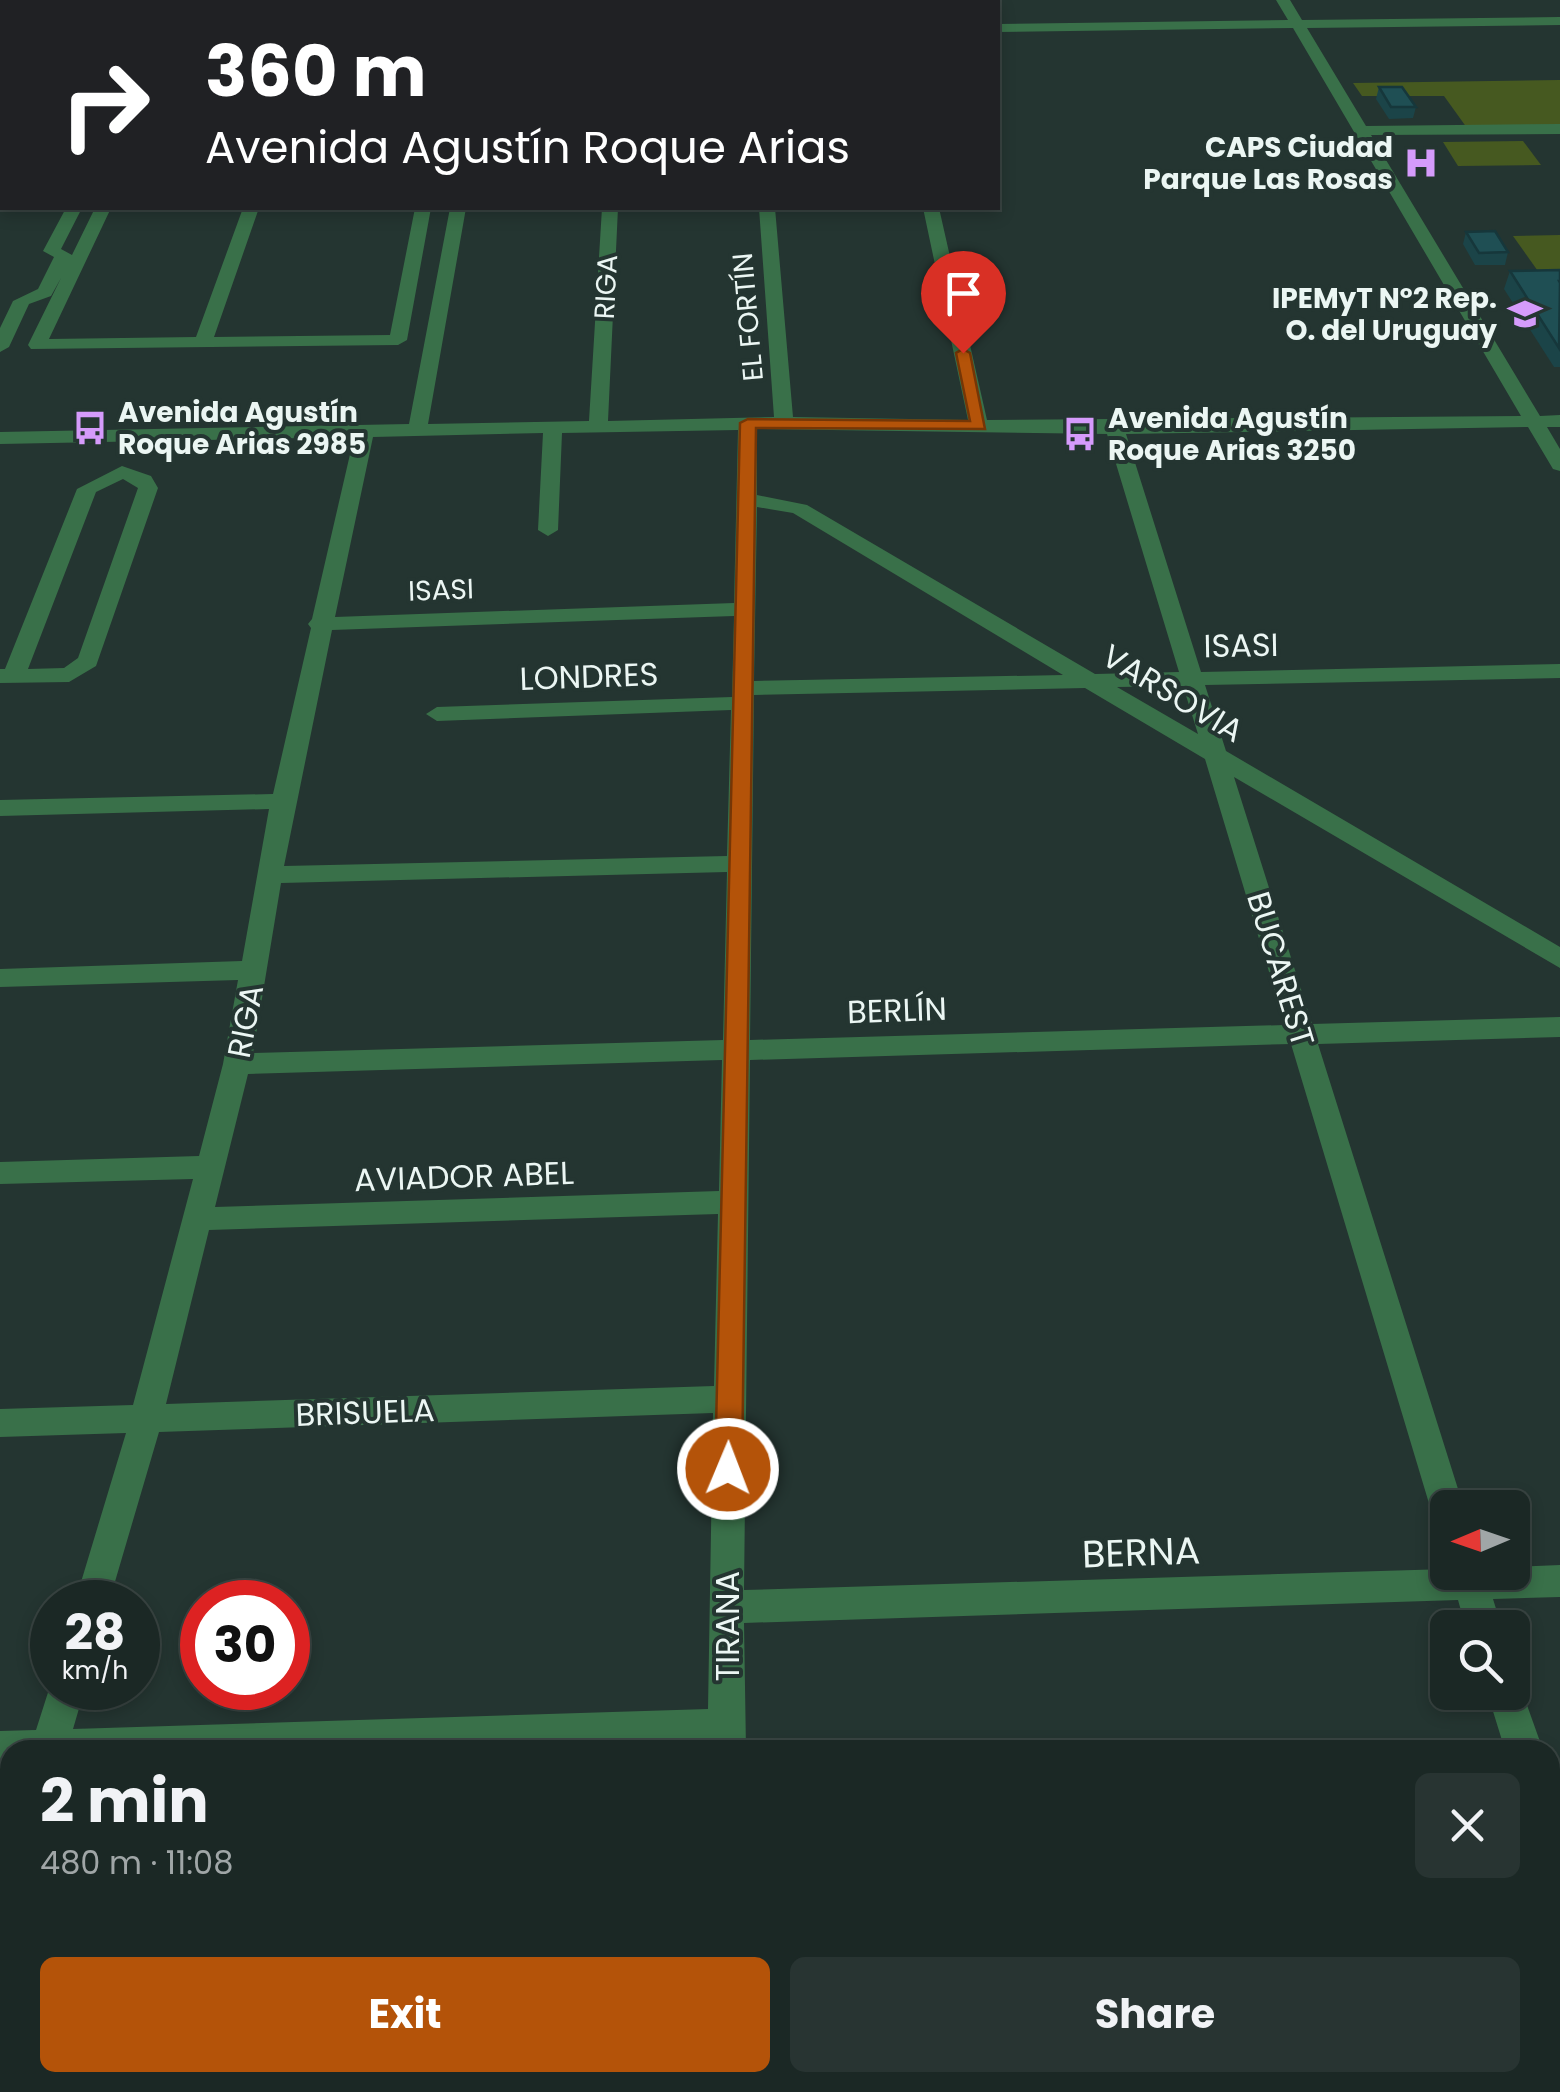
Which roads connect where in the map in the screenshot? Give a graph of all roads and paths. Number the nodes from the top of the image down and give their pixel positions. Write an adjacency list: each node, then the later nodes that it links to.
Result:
1 (1283, 0): 3 (street)
2 (1560, 21): 3 (street)
3 (1298, 25): 4 (street); 6 (street)
4 (1000, 28)
5 (1560, 129): 6 (street)
6 (1361, 131): 19 (street)
7 (73, 210): 16 (street)
8 (102, 210): 15 (street)
9 (250, 210): 15 (street)
10 (423, 210): 15 (street)
11 (458, 210): 25 (street)
12 (610, 210): 21 (street, RIGA)
13 (767, 210): 18 (street, EL FORTÍN)
14 (931, 210): 22 (street)
15 (203, 344)
16 (0, 346)
17 (1560, 421): 19 (street)
18 (784, 422): 20 (street); 22 (street)
19 (1534, 422): 24 (street); 29 (street)
20 (748, 423): 21 (street); 31 (street, TIRANA)
21 (598, 426): 23 (street)
22 (979, 426): 24 (street)
23 (553, 427): 25 (street); 32 (street)
24 (1114, 428): 37 (street, BUCAREST)
25 (418, 429): 26 (street)
26 (365, 431): 27 (street); 34 (street, RIGA)
27 (136, 436): 28 (street); 30 (street)
28 (0, 438)
29 (1560, 465)
30 (122, 472): 36 (street); 36 (street)
31 (747, 501): 33 (street, TIRANA); 38 (street, VARSOVIA)
32 (548, 530)
33 (744, 610): 34 (street, ISASI); 39 (street, TIRANA)
34 (319, 624): 42 (street, RIGA)
35 (1560, 671): 37 (street, ISASI)
36 (7, 675)
37 (1192, 679): 38 (street, ISASI); 41 (street, BUCAREST)
38 (1089, 681): 39 (street, ISASI); 41 (street, VARSOVIA)
39 (743, 696): 40 (street, LONDRES); 44 (street, TIRANA)
40 (437, 714)
41 (1216, 756): 46 (street, VARSOVIA); 50 (street, BUCAREST)
42 (282, 801): 43 (street); 45 (street, RIGA)
43 (0, 808)
44 (740, 864): 45 (street); 51 (street, TIRANA)
45 (270, 875): 47 (street, RIGA)
46 (1560, 959)
47 (255, 970): 48 (street); 52 (street, RIGA)
48 (0, 978)
49 (1560, 1027): 50 (street, BERLÍN)
50 (1301, 1034): 51 (street, BERLÍN); 60 (street, BUCAREST)
51 (736, 1050): 52 (street, BERLÍN); 55 (street, TIRANA)
52 (237, 1064): 53 (street, RIGA)
53 (208, 1167): 54 (street); 56 (street, RIGA)
54 (0, 1173)
55 (733, 1202): 56 (street, AVIADOR ABEL); 57 (street, TIRANA)
56 (196, 1219): 58 (street, RIGA)
57 (730, 1399): 58 (street, BRISUELA); 65 (street, TIRANA)
58 (146, 1419): 59 (street, BRISUELA); 61 (street, RIGA)
59 (0, 1423)
60 (1442, 1490)
61 (98, 1580)
62 (1430, 1580): 65 (street, BERNA)
63 (1530, 1580): 64 (street, BERNA)
64 (1560, 1581)
65 (726, 1608): 68 (street, TIRANA)
66 (61, 1710): 69 (street)
67 (1511, 1710): 71 (street)
68 (727, 1738): 70 (street)
69 (52, 1740)
70 (602, 1740)
71 (1521, 1740)

